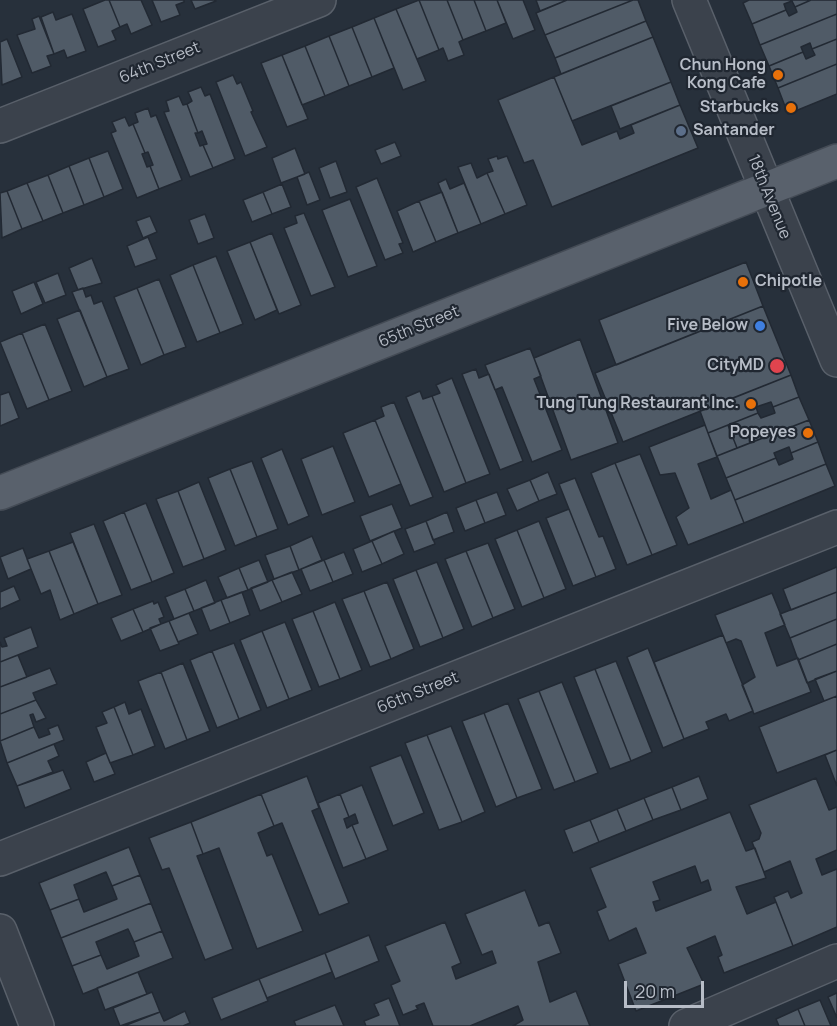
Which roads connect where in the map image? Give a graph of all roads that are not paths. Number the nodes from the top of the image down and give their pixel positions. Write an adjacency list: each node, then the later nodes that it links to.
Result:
1 (319, 0): 3 (street, 64th Street)
2 (688, 0): 5 (street, 18th Avenue)
3 (0, 126)
4 (837, 161): 5 (main road, 65th Street)
5 (766, 189): 6 (street, 18th Avenue); 7 (main road, 65th Street)
6 (837, 360)
7 (0, 493)
8 (837, 527): 9 (street, 66th Street)
9 (0, 859)
10 (0, 931): 12 (street)
11 (837, 961): 13 (street)
12 (38, 1026)
13 (686, 1026)

